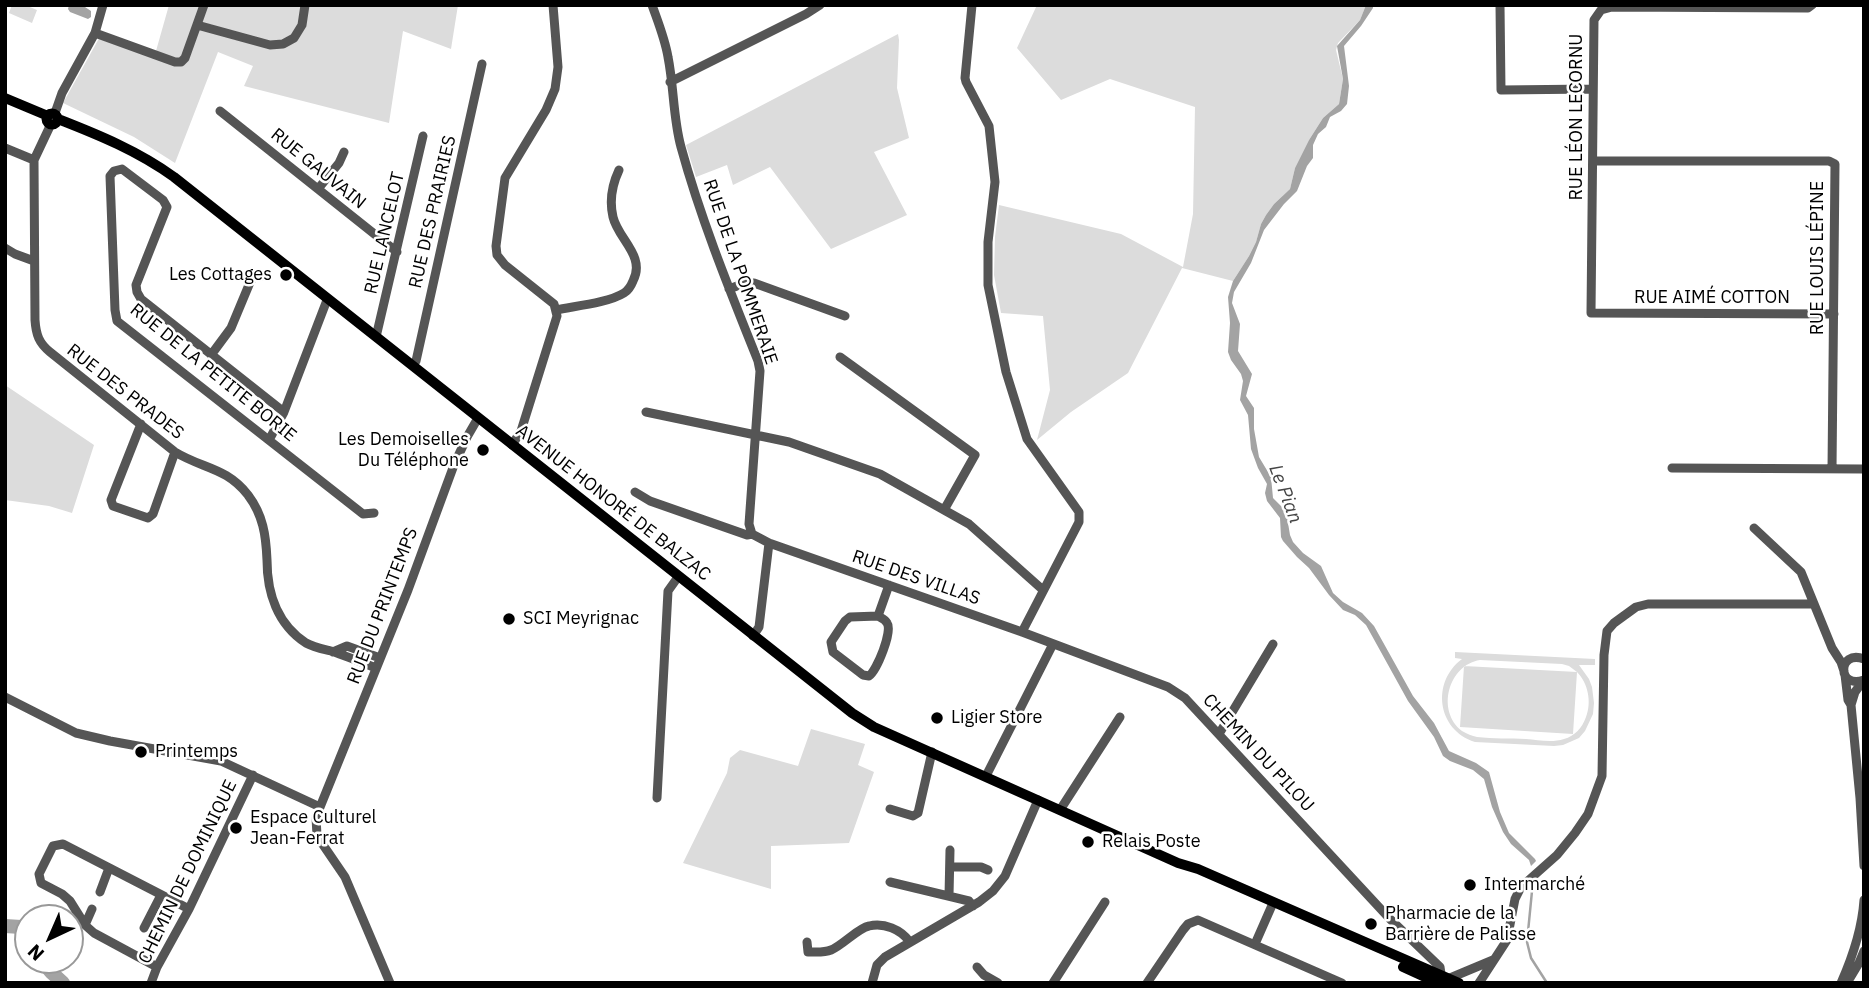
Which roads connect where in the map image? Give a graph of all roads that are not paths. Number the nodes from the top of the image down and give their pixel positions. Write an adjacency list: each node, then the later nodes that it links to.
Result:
1 (103, 5): 11 (street)
2 (204, 5): 10 (street)
3 (305, 5): 10 (street)
4 (552, 5): 31 (street)
5 (652, 5): 13 (street, RUE DE LA POMMERAIE)
6 (820, 5): 13 (street)
7 (972, 5): 58 (street)
8 (1500, 5): 14 (street)
9 (1812, 5): 14 (street, RUE LÉON LECORNU)
10 (197, 25): 11 (street)
11 (94, 33): 17 (street)
12 (482, 64): 38 (street, RUE DES PRAIRIES)
13 (670, 82): 29 (street, RUE DE LA POMMERAIE)
14 (1593, 89): 22 (street, RUE LÉON LECORNU)
15 (5, 98): 17 (main road, AVENUE HONORÉ DE BALZAC)
16 (220, 111): 24 (street, RUE GAUVAIN)
17 (53, 118): 21 (street); 30 (main road, AVENUE HONORÉ DE BALZAC)
18 (423, 136): 26 (street, RUE LANCELOT)
19 (5, 148): 21 (street)
20 (344, 152): 24 (street)
21 (34, 160): 27 (street)
22 (1593, 161): 32 (street, RUE LÉON LECORNU); 33 (street, RUE LOUIS LÉPINE)
23 (619, 170): 31 (street)
24 (318, 189): 26 (street, RUE GAUVAIN)
25 (5, 248): 27 (street)
26 (397, 252): 35 (street, RUE LANCELOT)
27 (34, 261): 42 (street, RUE DES PRADES)
28 (264, 276): 36 (street)
29 (729, 289): 34 (street); 43 (street, RUE DE LA POMMERAIE)
30 (327, 300): 35 (main road, AVENUE HONORÉ DE BALZAC); 39 (street)
31 (556, 310): 45 (street)
32 (1591, 313): 33 (street, RUE AIMÉ COTTON)
33 (1833, 314): 48 (street, RUE LOUIS LÉPINE)
34 (845, 316)
35 (376, 337): 38 (main road, AVENUE HONORÉ DE BALZAC)
36 (211, 355): 39 (street); 44 (street, RUE DE LA PETITE BORIE)
37 (840, 356): 51 (street)
38 (413, 366): 41 (main road, AVENUE HONORÉ DE BALZAC)
39 (284, 412): 44 (street)
40 (646, 412): 43 (street)
41 (478, 418): 45 (main road, AVENUE HONORÉ DE BALZAC); 67 (street, RUE DU PRINTEMPS)
42 (141, 424): 46 (street, RUE DES PRADES); 46 (street)
43 (755, 435): 51 (street); 54 (street, RUE DE LA POMMERAIE)
44 (270, 440): 52 (street, RUE DE LA PETITE BORIE)
45 (512, 445): 56 (main road, AVENUE HONORÉ DE BALZAC)
46 (176, 452): 67 (street, RUE DES PRADES)
47 (1672, 468): 48 (street)
48 (1832, 469): 49 (street)
49 (1864, 469)
50 (635, 492): 54 (street)
51 (944, 510): 58 (street)
52 (374, 513)
53 (1754, 528): 59 (street)
54 (752, 534): 55 (street)
55 (769, 543): 57 (street, RUE DES VILLAS); 62 (street)
56 (678, 577): 62 (main road, AVENUE HONORÉ DE BALZAC); 77 (street)
57 (889, 586): 60 (street); 61 (street, RUE DES VILLAS)
58 (1043, 590): 61 (street)
59 (1814, 604): 65 (street); 110 (street)
60 (878, 616): 60 (street)
61 (1022, 632): 63 (street, RUE DES VILLAS)
62 (753, 636): 74 (main road, AVENUE HONORÉ DE BALZAC)
63 (1053, 644): 73 (street, CHEMIN DU PILOU); 76 (street)
64 (1273, 644): 73 (street)
65 (1832, 648): 66 (street); 68 (street)
66 (1859, 657): 68 (street)
67 (378, 663): 80 (street, RUE DU PRINTEMPS)
68 (1844, 673): 69 (street); 71 (street)
69 (1863, 680): 71 (street)
70 (5, 697): 75 (street)
71 (1851, 705): 78 (street)
72 (1120, 717): 82 (street)
73 (1219, 734): 103 (street, CHEMIN DU PILOU)
74 (932, 752): 76 (main road, AVENUE HONORÉ DE BALZAC); 81 (street)
75 (253, 775): 80 (street); 99 (street, CHEMIN DE DOMINIQUE)
76 (986, 776): 79 (main road, AVENUE HONORÉ DE BALZAC)
77 (657, 798)
78 (1860, 798): 83 (street); 84 (street)
79 (1038, 800): 82 (main road, AVENUE HONORÉ DE BALZAC); 96 (street)
80 (320, 807): 118 (street)
81 (890, 808)
82 (1060, 810): 97 (main road, AVENUE HONORÉ DE BALZAC)
83 (1864, 814)
84 (1863, 833): 86 (street)
85 (950, 850): 87 (street)
86 (1864, 866)
87 (950, 867): 89 (street); 93 (street)
88 (109, 868): 91 (street); 92 (street); 101 (street)
89 (988, 870)
90 (890, 882): 93 (street)
91 (100, 892)
92 (162, 895): 99 (street); 102 (street)
93 (949, 896): 96 (street)
94 (1864, 900): 100 (street)
95 (1105, 902): 121 (street)
96 (973, 906): 105 (street)
97 (1272, 906): 107 (street); 111 (main road, AVENUE HONORÉ DE BALZAC)
98 (92, 909): 101 (street)
99 (189, 909): 113 (street, CHEMIN DE DOMINIQUE)
100 (1863, 912): 125 (street)
101 (85, 925): 113 (street)
102 (144, 928)
103 (1405, 933): 108 (street, CHEMIN DU PILOU); 111 (street)
104 (1864, 933): 112 (street)
105 (909, 941): 106 (street); 119 (street)
106 (807, 942)
107 (1255, 944): 122 (street); 123 (street)
108 (1422, 949): 115 (street); 116 (street, CHEMIN DU PILOU)
109 (1864, 951): 112 (street)
110 (1495, 960): 116 (street); 124 (street)
111 (1406, 964): 115 (main road, AVENUE HONORÉ DE BALZAC); 116 (main road, AVENUE HONORÉ DE BALZAC)
112 (1858, 965): 126 (street)
113 (157, 967): 117 (street, CHEMIN DE DOMINIQUE)
114 (977, 967): 120 (street)
115 (1422, 967): 116 (main road, AVENUE HONORÉ DE BALZAC)
116 (1445, 981)
117 (151, 983)
118 (390, 983)
119 (872, 983)
120 (998, 983)
121 (1053, 983)
122 (1147, 983)
123 (1342, 983)
124 (1479, 983)
125 (1841, 983)
126 (1847, 983)

